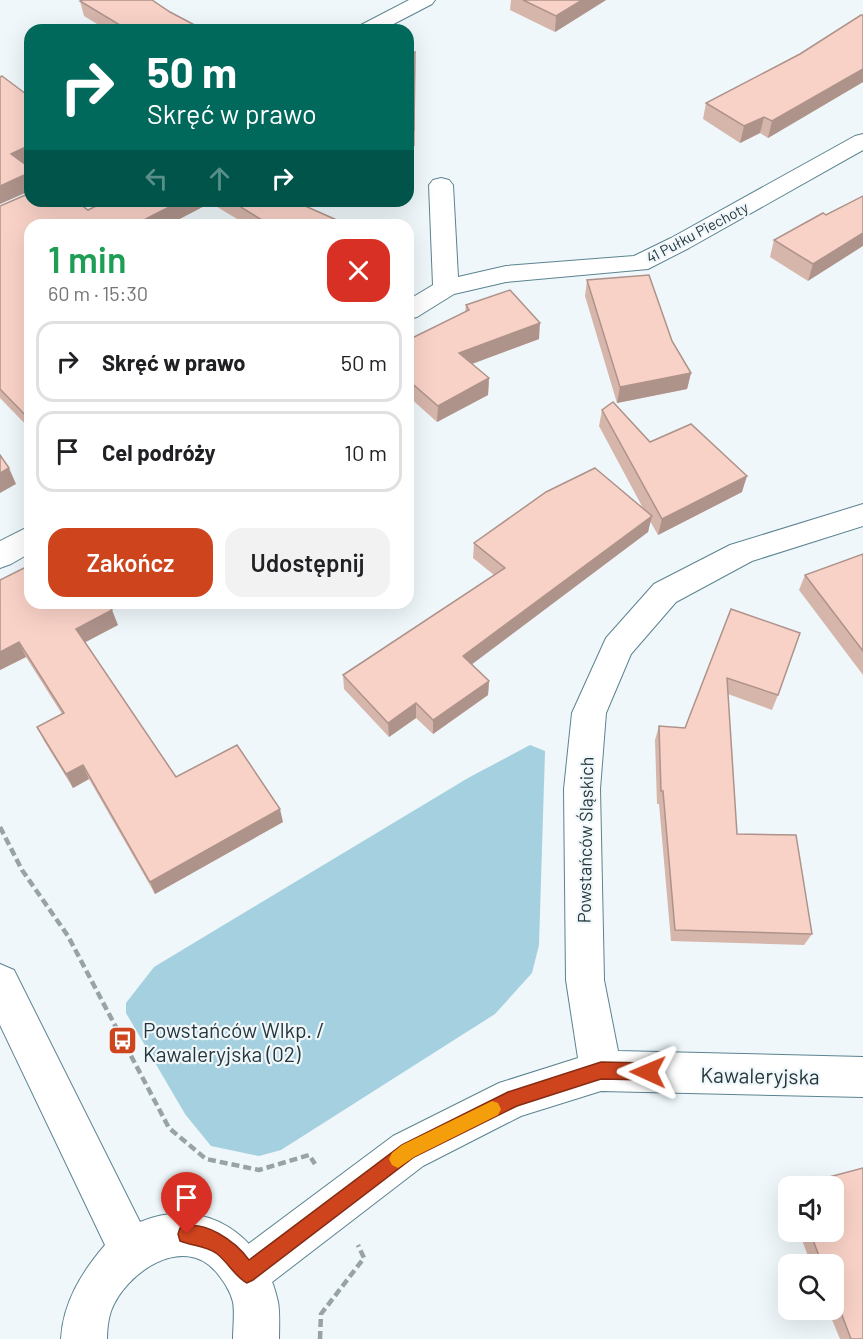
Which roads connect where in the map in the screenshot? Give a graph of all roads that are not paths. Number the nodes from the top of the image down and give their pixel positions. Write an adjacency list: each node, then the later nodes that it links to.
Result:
1 (425, 0): 2 (street)
2 (378, 24)
3 (863, 141): 5 (street, 41 Pułku Piechoty)
4 (441, 185): 5 (street)
5 (446, 288): 6 (street, 41 Pułku Piechoty)
6 (414, 307)
7 (863, 515): 11 (street, Powstańców Śląskich)
8 (24, 542): 9 (street)
9 (0, 556)
10 (0, 983): 13 (street)
11 (601, 1071): 12 (street, Kawaleryjska); 14 (street, Kawaleryjska)
12 (863, 1077)
13 (131, 1250): 14 (street); 15 (street)
14 (247, 1273): 16 (street)
15 (84, 1339)
16 (256, 1339)

